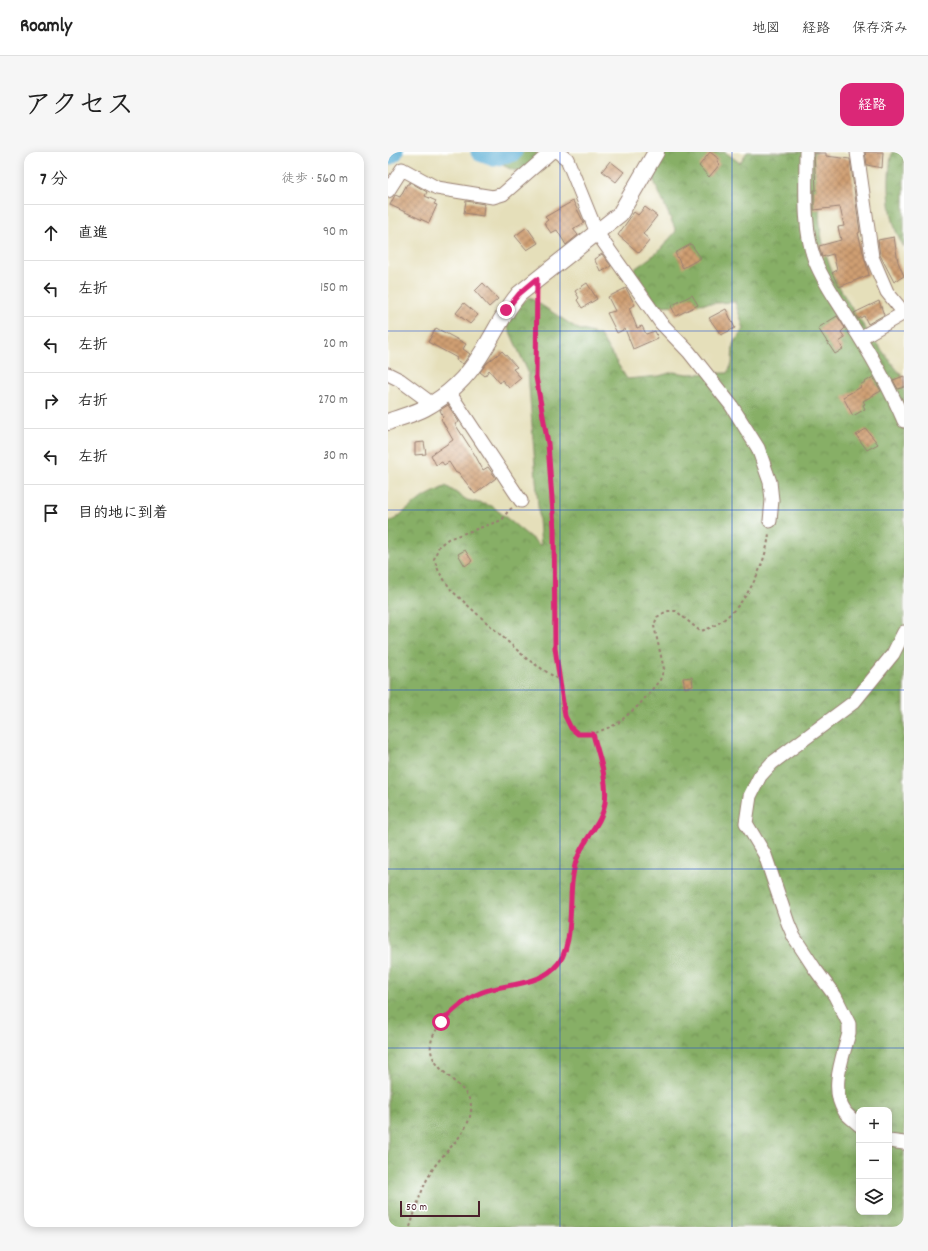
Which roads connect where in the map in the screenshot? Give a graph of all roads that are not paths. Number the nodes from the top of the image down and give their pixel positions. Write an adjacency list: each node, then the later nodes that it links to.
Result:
1 (551, 152): 6 (street)
2 (558, 152): 7 (street)
3 (656, 152): 7 (street)
4 (806, 152): 9 (street)
5 (857, 152): 8 (street)
6 (388, 191)
7 (597, 233): 11 (street); 16 (street)
8 (904, 313): 9 (street)
9 (860, 338): 13 (street)
10 (388, 374): 12 (street)
11 (449, 392): 12 (street); 15 (street)
12 (432, 403): 14 (street)
13 (904, 421)
14 (388, 422)
15 (521, 501)
16 (770, 521)
17 (904, 632): 18 (street)
18 (856, 1122)
19 (892, 1141): 20 (street)
20 (904, 1143)

